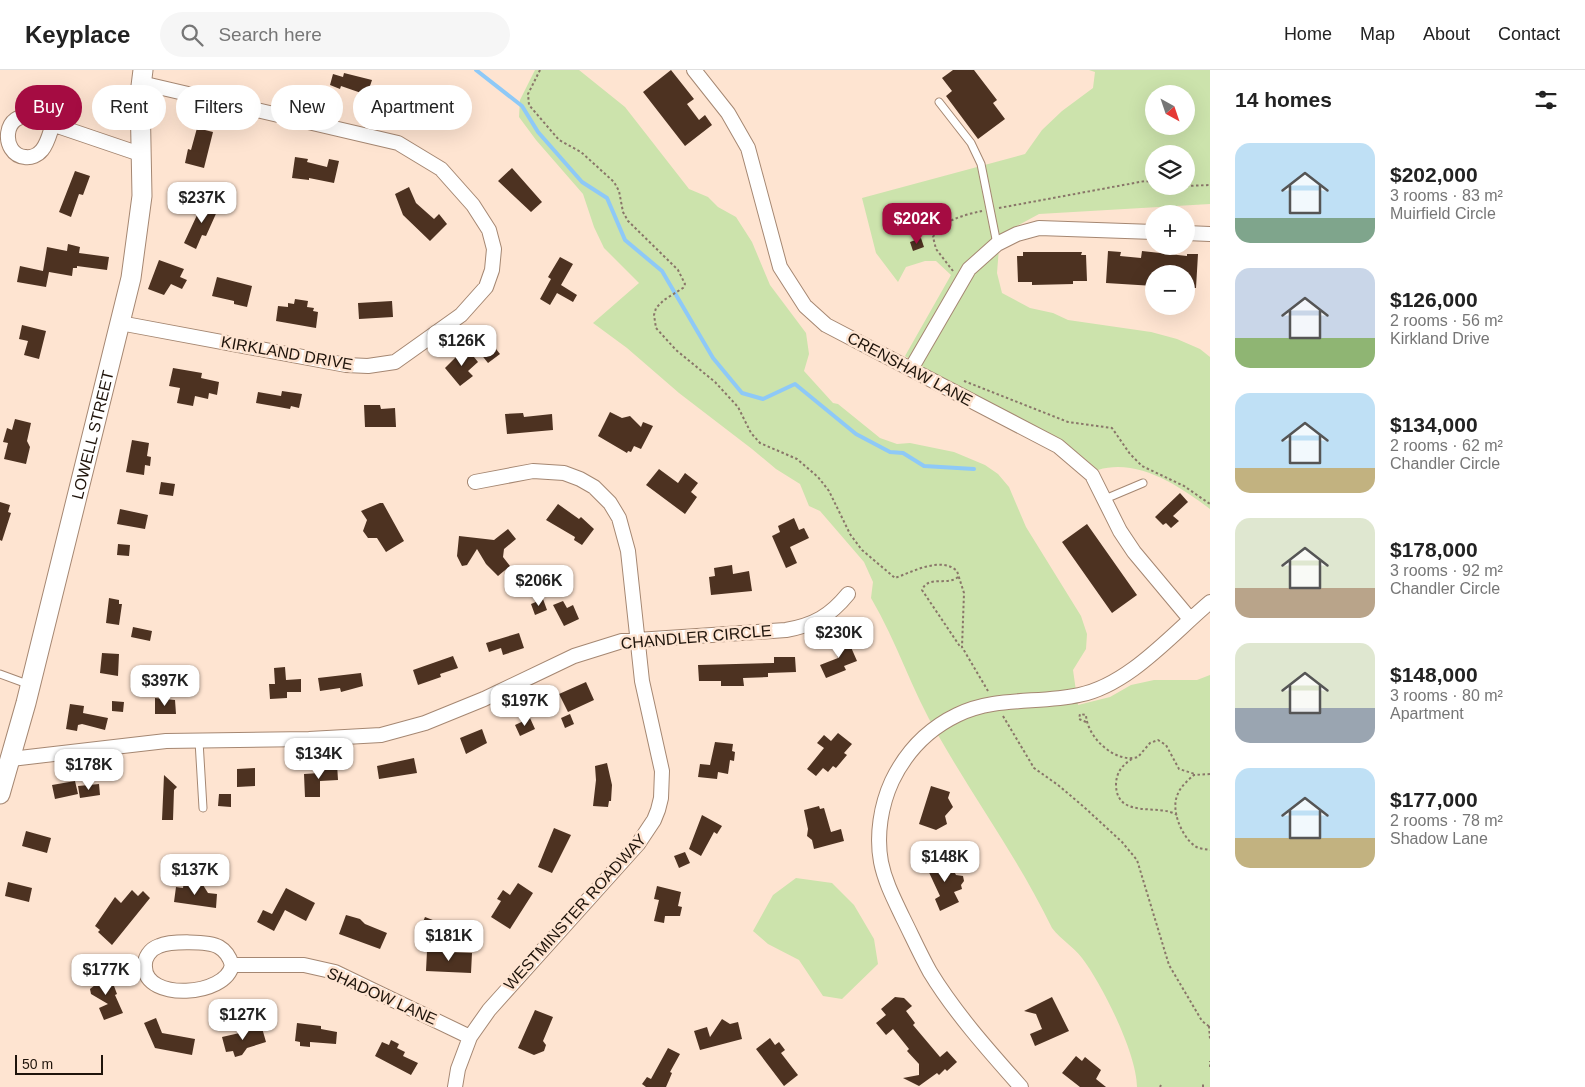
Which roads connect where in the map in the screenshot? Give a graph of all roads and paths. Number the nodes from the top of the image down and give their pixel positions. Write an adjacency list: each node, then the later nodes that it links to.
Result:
1 (540, 70): 23 (path)
2 (694, 70): 17 (street, CRENSHAW LANE)
3 (142, 76): 6 (main road, LOWELL STREET); 16 (street, KIRKLAND DRIVE)
4 (939, 102): 10 (lane)
5 (70, 130): 6 (street)
6 (140, 154): 16 (main road, LOWELL STREET)
7 (1145, 181): 10 (path)
8 (1210, 185): 9 (path)
9 (1195, 186)
10 (990, 209): 14 (lane); 15 (path)
11 (1145, 232): 14 (street)
12 (1195, 233): 13 (street)
13 (1210, 234)
14 (997, 244): 17 (street)
15 (956, 275)
16 (120, 323): 30 (main road, LOWELL STREET)
17 (911, 369): 21 (street, CRENSHAW LANE)
18 (957, 378): 22 (path)
19 (475, 482): 27 (street, WESTMINSTER ROADWAY)
20 (1143, 483): 21 (lane)
21 (1105, 498): 26 (street, CRENSHAW LANE)
22 (1210, 504)
23 (959, 574): 28 (path); 28 (path)
24 (848, 594): 27 (street, CHANDLER CIRCLE)
25 (1210, 602): 26 (street)
26 (1190, 619): 31 (street)
27 (638, 639): 33 (street, CHANDLER CIRCLE); 44 (street, WESTMINSTER ROADWAY)
28 (964, 652): 31 (path)
29 (0, 674): 30 (lane)
30 (30, 685): 34 (main road, LOWELL STREET)
31 (996, 704): 43 (path); 50 (street)
32 (1086, 722): 35 (path)
33 (199, 741): 34 (street, CHANDLER CIRCLE); 39 (lane)
34 (11, 759): 38 (main road, LOWELL STREET)
35 (1132, 759): 36 (path); 40 (path)
36 (1196, 774): 37 (path); 40 (path)
37 (1210, 774)
38 (0, 793)
39 (203, 808)
40 (1177, 815): 41 (path)
41 (1210, 850)
42 (232, 965): 42 (street); 44 (street, SHADOW LANE)
43 (1209, 1027): 45 (path)
44 (470, 1037): 49 (street, WESTMINSTER ROADWAY)
45 (1210, 1039)
46 (1210, 1061): 47 (path)
47 (1210, 1067)
48 (1203, 1083): 51 (path)
49 (455, 1087)
50 (1021, 1087)
51 (1203, 1087)

